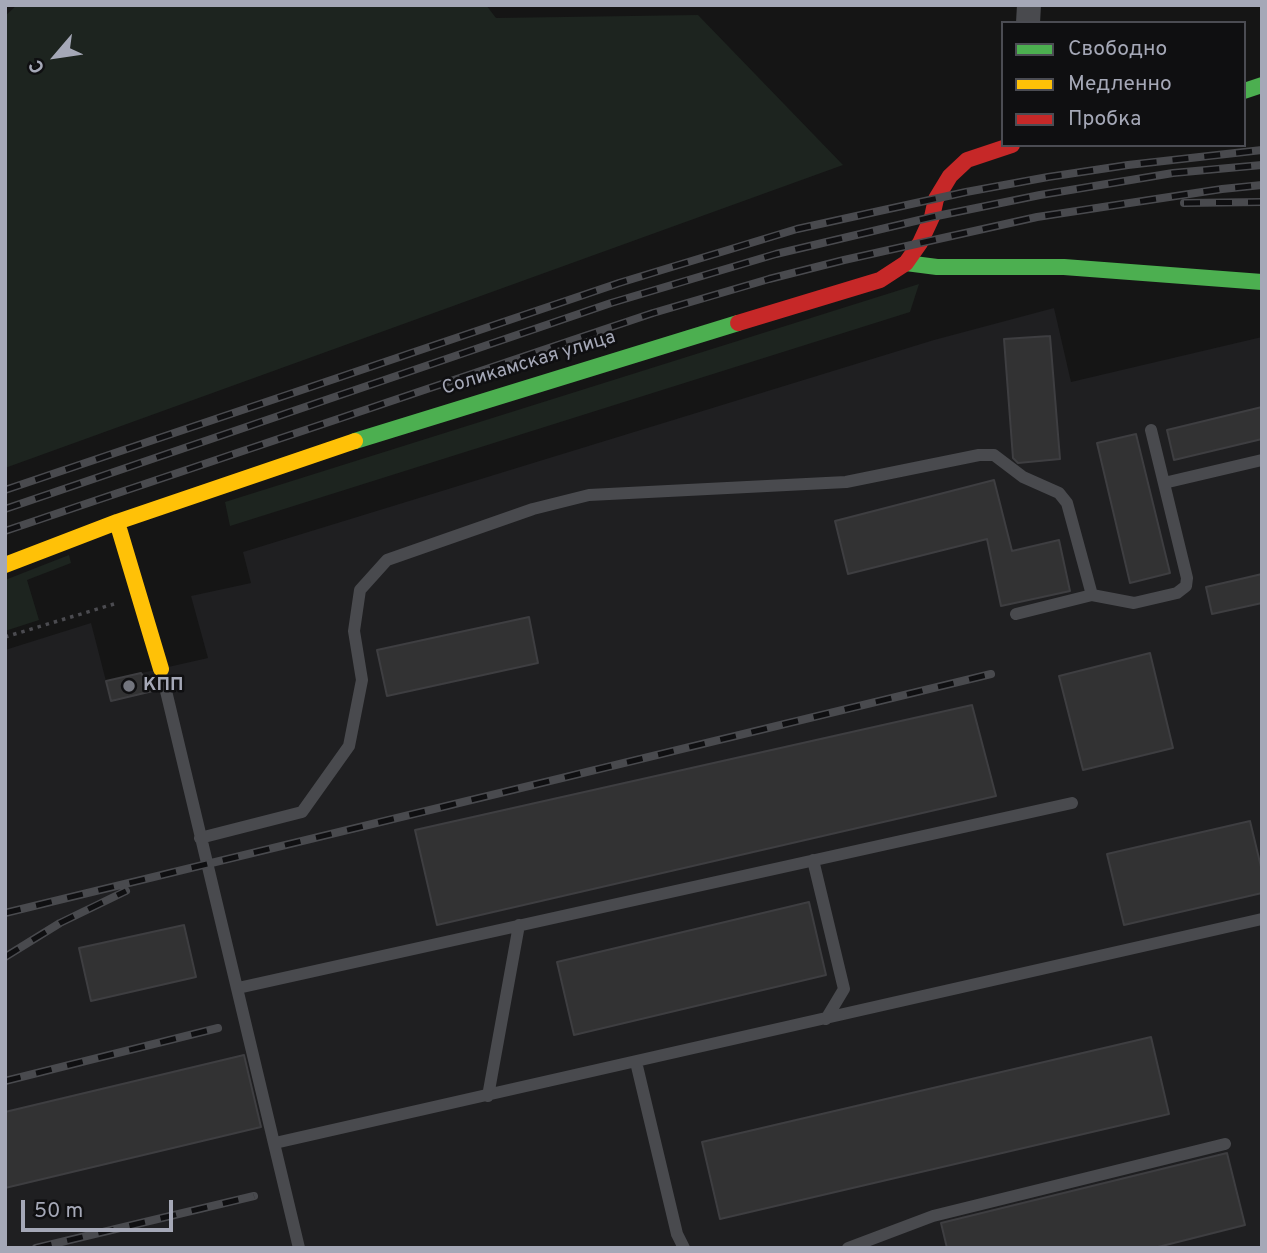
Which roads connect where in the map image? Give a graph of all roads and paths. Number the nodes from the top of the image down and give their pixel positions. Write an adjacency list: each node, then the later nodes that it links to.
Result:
1 (1006, 147): 2 (main road, Соликамская улица)
2 (906, 263): 3 (main road); 7 (main road, Соликамская улица)
3 (1262, 282)
4 (1152, 430): 6 (lane)
5 (1262, 460): 6 (lane)
6 (1164, 483): 9 (lane)
7 (117, 522): 8 (main road, Соликамская улица); 10 (main road)
8 (5, 565)
9 (1092, 595): 11 (lane); 15 (lane)
10 (139, 596): 12 (path); 13 (main road)
11 (1016, 614)
12 (5, 637)
13 (160, 669): 15 (lane)
14 (1072, 803): 16 (lane)
15 (200, 838): 19 (lane)
16 (813, 860): 18 (lane); 20 (lane)
17 (1262, 919): 20 (lane)
18 (519, 925): 19 (lane); 22 (lane)
19 (238, 988): 23 (lane)
20 (826, 1019): 21 (lane)
21 (636, 1062): 22 (lane); 26 (lane)
22 (488, 1096): 23 (lane)
23 (275, 1143): 25 (lane)
24 (1225, 1144): 27 (lane)
25 (299, 1248)
26 (684, 1248)
27 (848, 1248)

